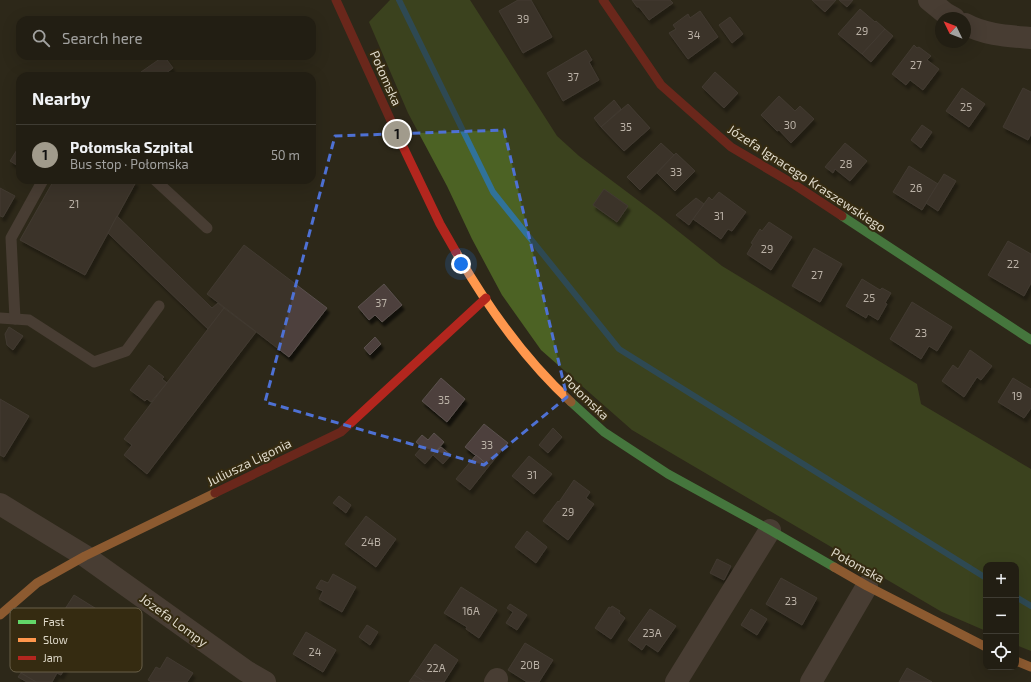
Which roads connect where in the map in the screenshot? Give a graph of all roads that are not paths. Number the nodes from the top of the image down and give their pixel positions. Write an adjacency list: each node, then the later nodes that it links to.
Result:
1 (336, 0): 10 (street, Połomska)
2 (603, 0): 14 (street, Józefa Ignacego Kraszewskiego)
3 (929, 0): 4 (street)
4 (944, 12)
5 (971, 27): 6 (street)
6 (1031, 38)
7 (41, 184): 13 (lane)
8 (159, 184): 9 (lane)
9 (207, 228)
10 (486, 298): 16 (street, Połomska); 17 (street, Juliusza Ligonia)
11 (160, 306): 13 (lane)
12 (0, 318): 13 (lane)
13 (15, 319)
14 (1031, 340)
15 (0, 504): 17 (street, Józefa Lompy)
16 (770, 530): 18 (street, Połomska); 24 (street)
17 (85, 556): 19 (street, Juliusza Ligonia); 23 (street, Józefa Lompy)
18 (867, 586): 20 (street, Połomska); 25 (street)
19 (0, 616)
20 (983, 645)
21 (1019, 662): 22 (street)
22 (1031, 667)
23 (265, 682)
24 (676, 682)
25 (811, 682)

